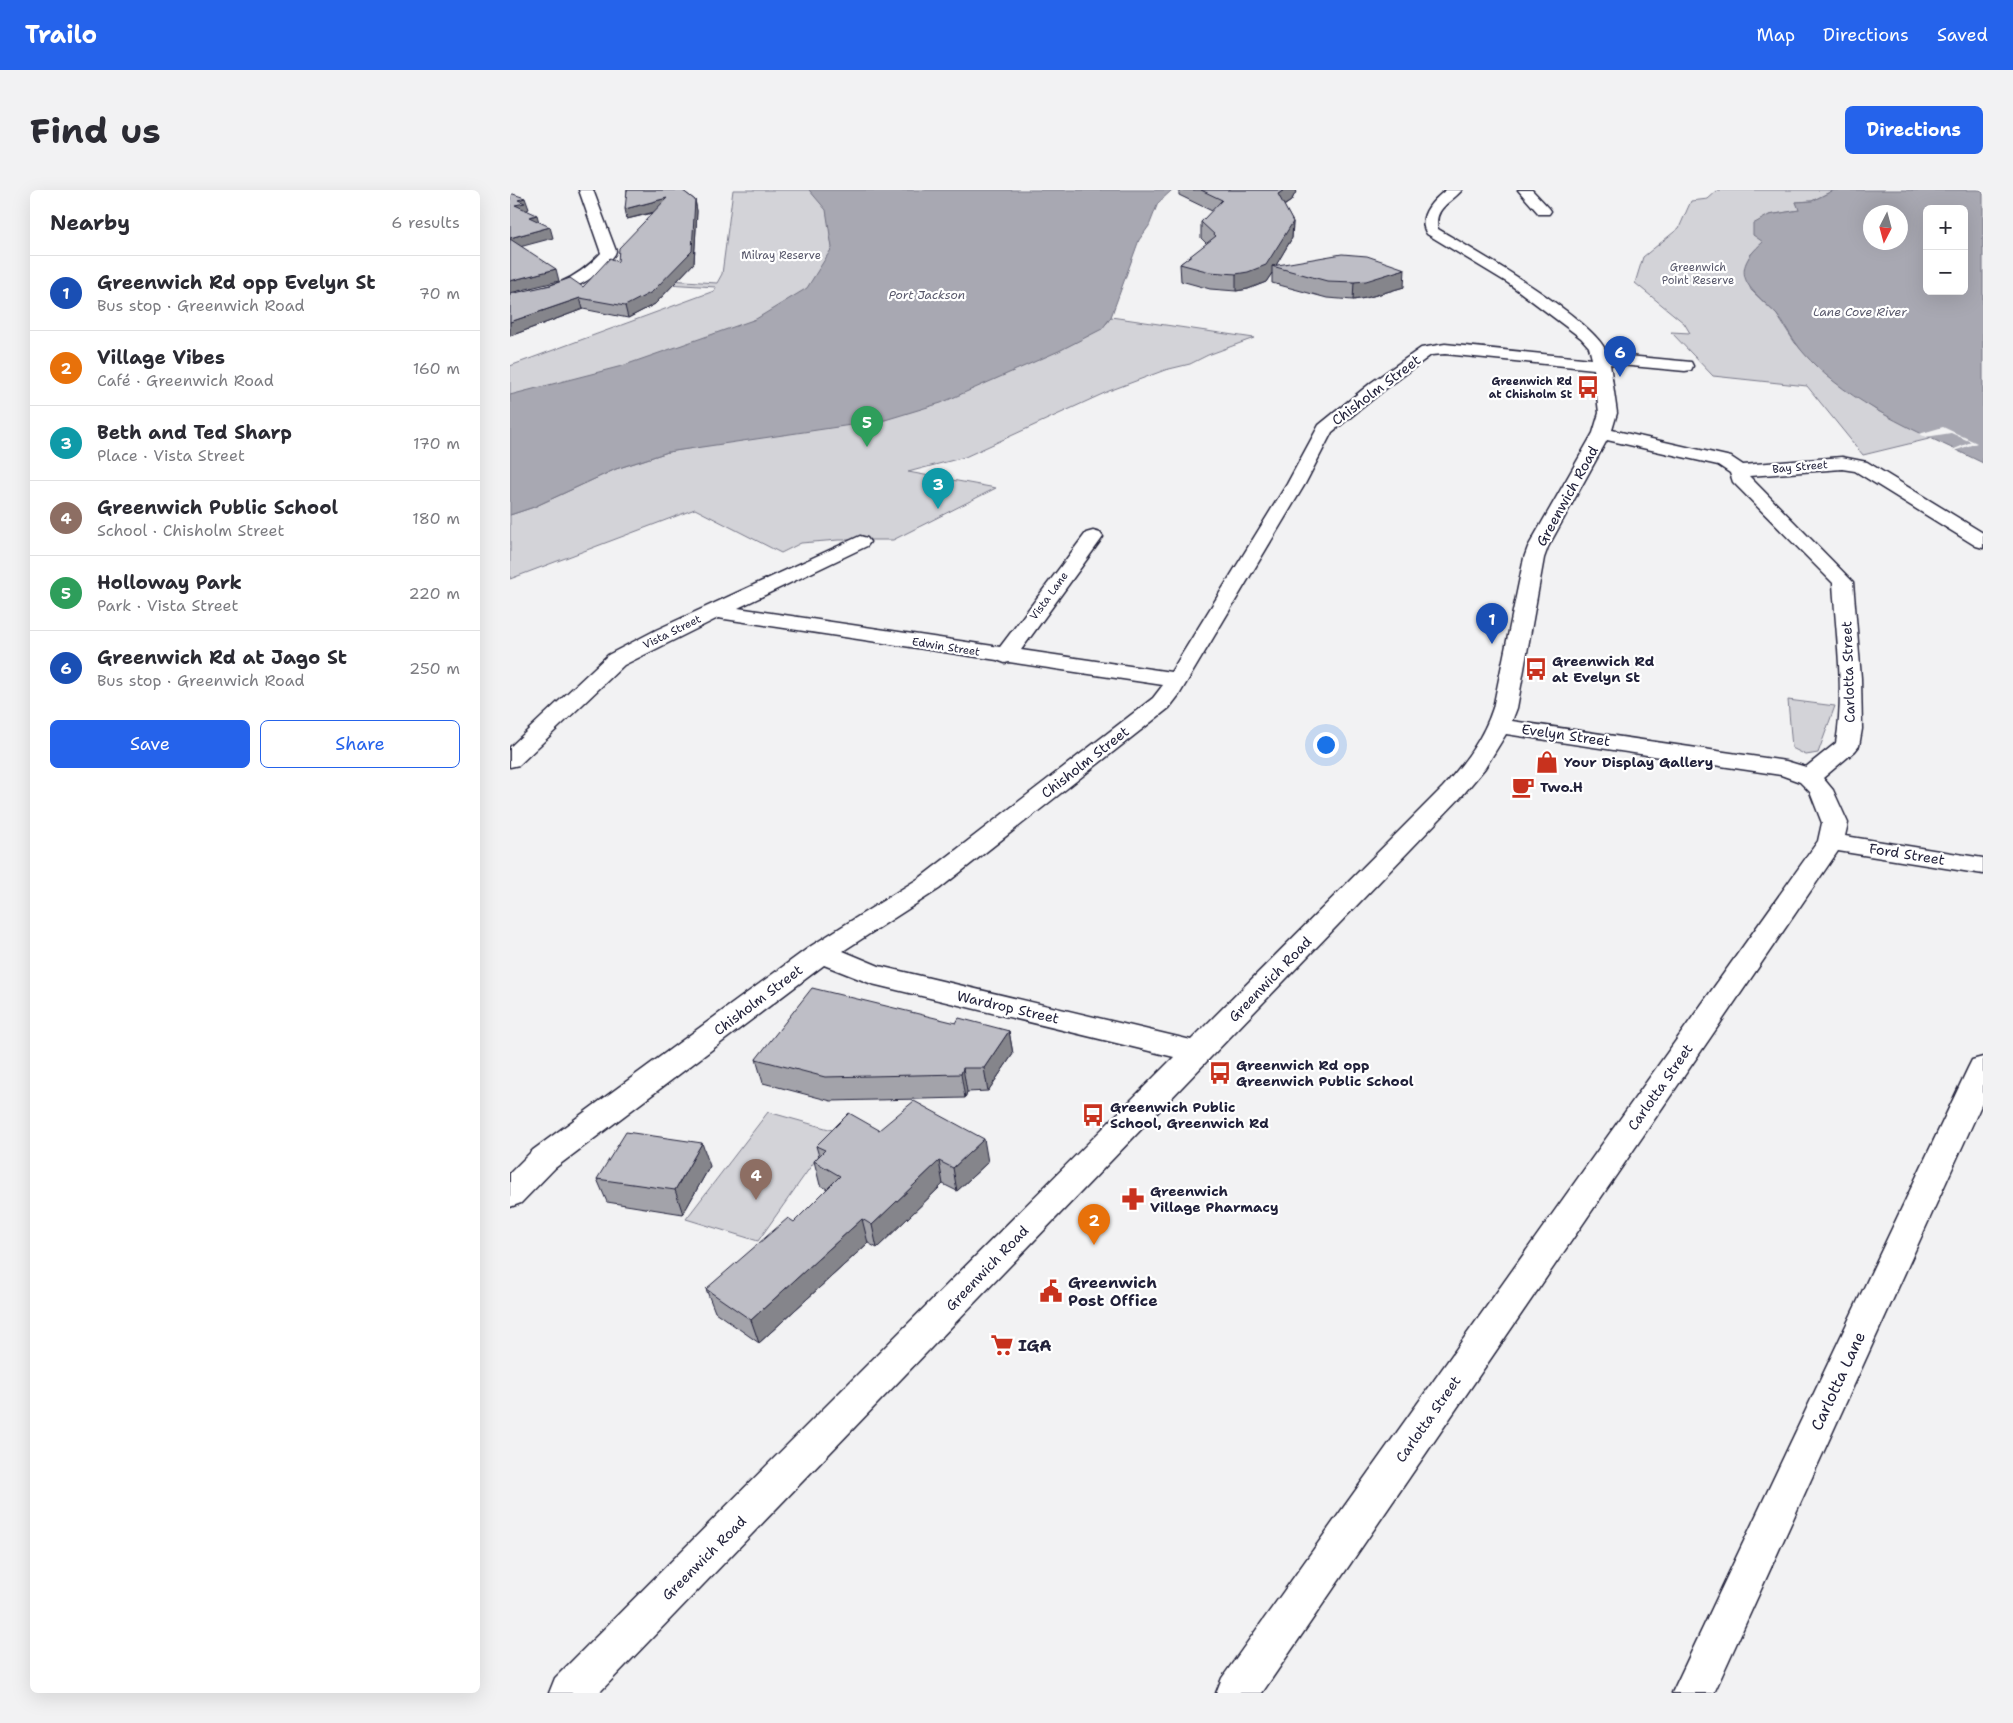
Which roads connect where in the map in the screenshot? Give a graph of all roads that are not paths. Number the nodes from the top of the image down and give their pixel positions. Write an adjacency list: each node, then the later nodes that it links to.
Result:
1 (585, 190): 5 (street); 8 (street)
2 (1455, 190): 10 (street, Greenwich Road)
3 (1525, 190): 4 (street)
4 (1544, 211)
5 (588, 236)
6 (593, 252): 7 (street)
7 (510, 294)
8 (510, 300)
9 (1395, 355): 12 (street)
10 (1602, 362): 11 (street, Chisholm Street); 12 (street, Chisholm Street); 13 (street, Greenwich Road)
11 (1685, 366)
12 (1378, 386): 20 (street, Chisholm Street)
13 (1602, 433): 14 (street); 21 (street, Greenwich Road)
14 (1739, 471): 17 (street, Bay Street); 23 (street, Carlotta Street)
15 (1093, 537): 19 (street, Vista Lane)
16 (860, 542): 18 (street, Vista Street)
17 (1983, 542)
18 (716, 611): 19 (street, Edwin Street); 22 (street, Vista Street)
19 (1005, 656): 20 (street, Edwin Street)
20 (1176, 680): 26 (street, Chisholm Street)
21 (1500, 726): 23 (street, Evelyn Street); 27 (street, Greenwich Road)
22 (510, 760)
23 (1809, 777): 24 (street, Carlotta Street)
24 (1831, 842): 25 (street, Ford Street); 31 (street, Carlotta Street)
25 (1983, 866)
26 (821, 953): 27 (street, Wardrop Street); 29 (street, Chisholm Street)
27 (1199, 1052): 30 (street, Greenwich Road)
28 (1983, 1068): 32 (street, Carlotta Lane)
29 (510, 1194)
30 (570, 1693)
31 (1238, 1693)
32 (1693, 1693)

